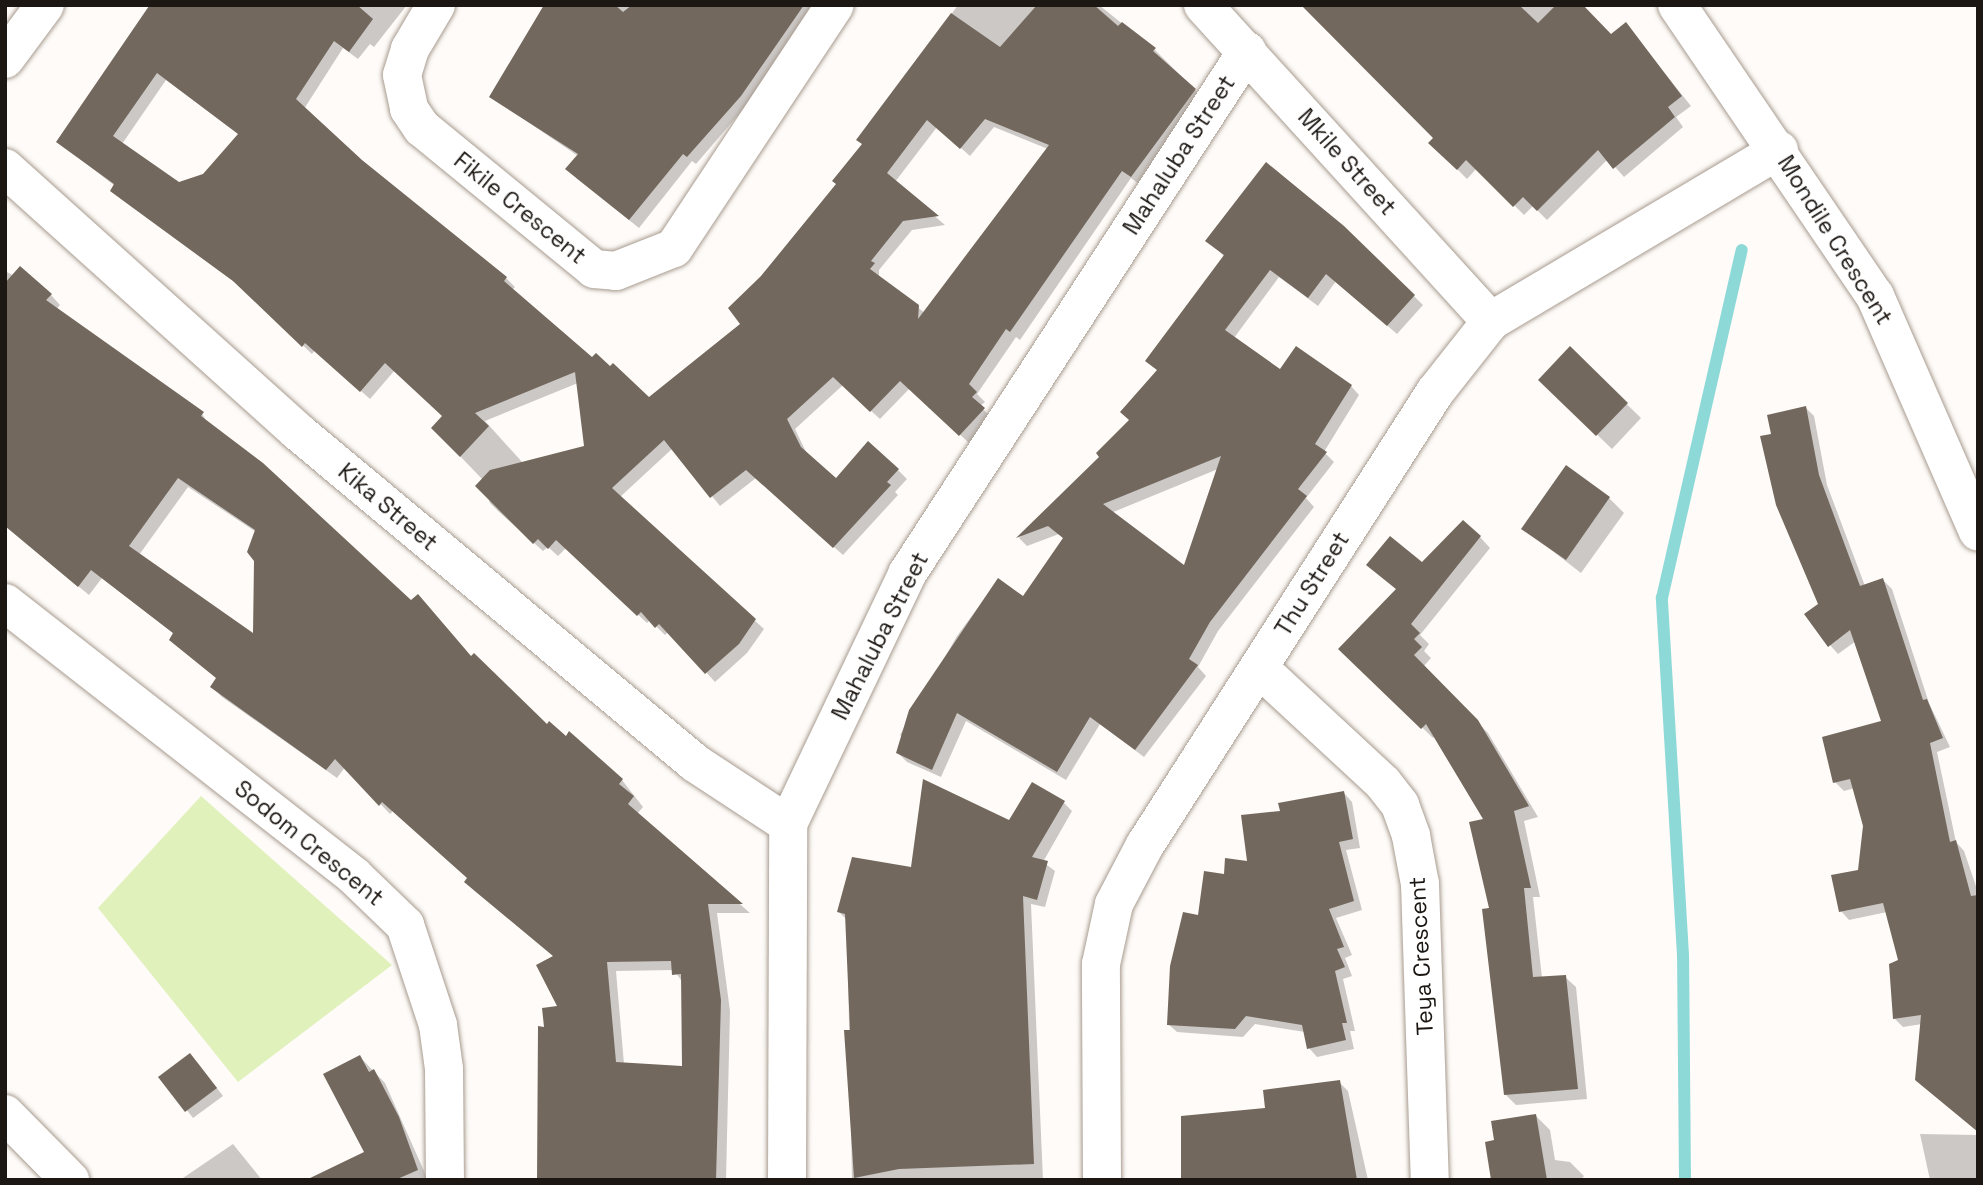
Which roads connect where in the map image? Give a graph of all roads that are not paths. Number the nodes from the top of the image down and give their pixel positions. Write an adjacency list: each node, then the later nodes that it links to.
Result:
1 (46, 5): 7 (street)
2 (436, 5): 3 (street, Fikile Crescent)
3 (835, 5)
4 (1203, 5): 6 (street, Mkile Street)
5 (1677, 5): 8 (street, Mondile Crescent)
6 (1247, 51): 10 (street, Mkile Street); 14 (street, Mahaluba Street)
7 (5, 59)
8 (1779, 150): 10 (street, Thu Street); 11 (street, Mondile Crescent)
9 (5, 169): 14 (street, Kika Street)
10 (1491, 321): 13 (street, Thu Street)
11 (1978, 532)
12 (5, 603): 17 (street, Sodom Crescent)
13 (1259, 668): 19 (street, Thu Street); 20 (street, Teya Crescent)
14 (788, 824): 18 (street, Mahaluba Street)
15 (5, 1114): 16 (street)
16 (70, 1180)
17 (445, 1180)
18 (787, 1180)
19 (1101, 1180)
20 (1430, 1180)

